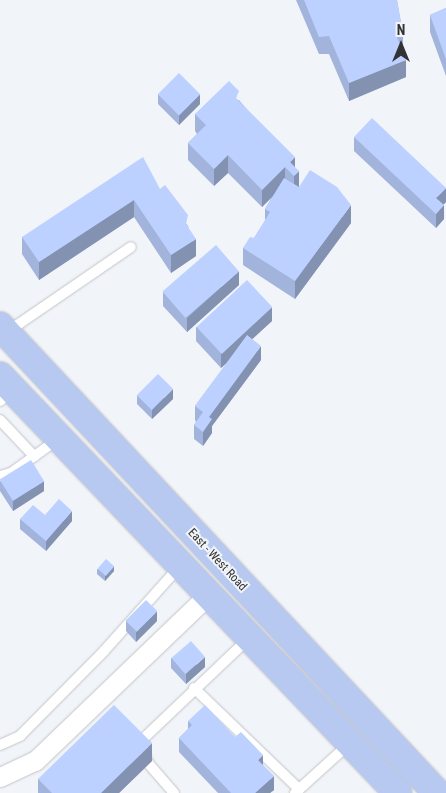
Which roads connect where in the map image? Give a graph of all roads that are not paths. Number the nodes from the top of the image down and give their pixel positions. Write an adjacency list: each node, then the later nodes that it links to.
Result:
1 (131, 247): 2 (lane)
2 (3, 329): 18 (main road, East - West Road)
3 (4, 389): 5 (main road)
4 (0, 420): 6 (lane)
5 (60, 438): 6 (lane); 8 (main road)
6 (34, 456): 7 (lane)
7 (0, 476)
8 (181, 564): 9 (main road); 13 (lane)
9 (209, 594): 10 (main road); 14 (street)
10 (250, 637): 11 (lane); 12 (main road)
11 (194, 688): 15 (lane); 17 (lane)
12 (350, 744): 15 (lane); 16 (main road)
13 (0, 745)
14 (0, 777)
15 (297, 791)
16 (396, 792)
17 (174, 793)
18 (437, 793)

